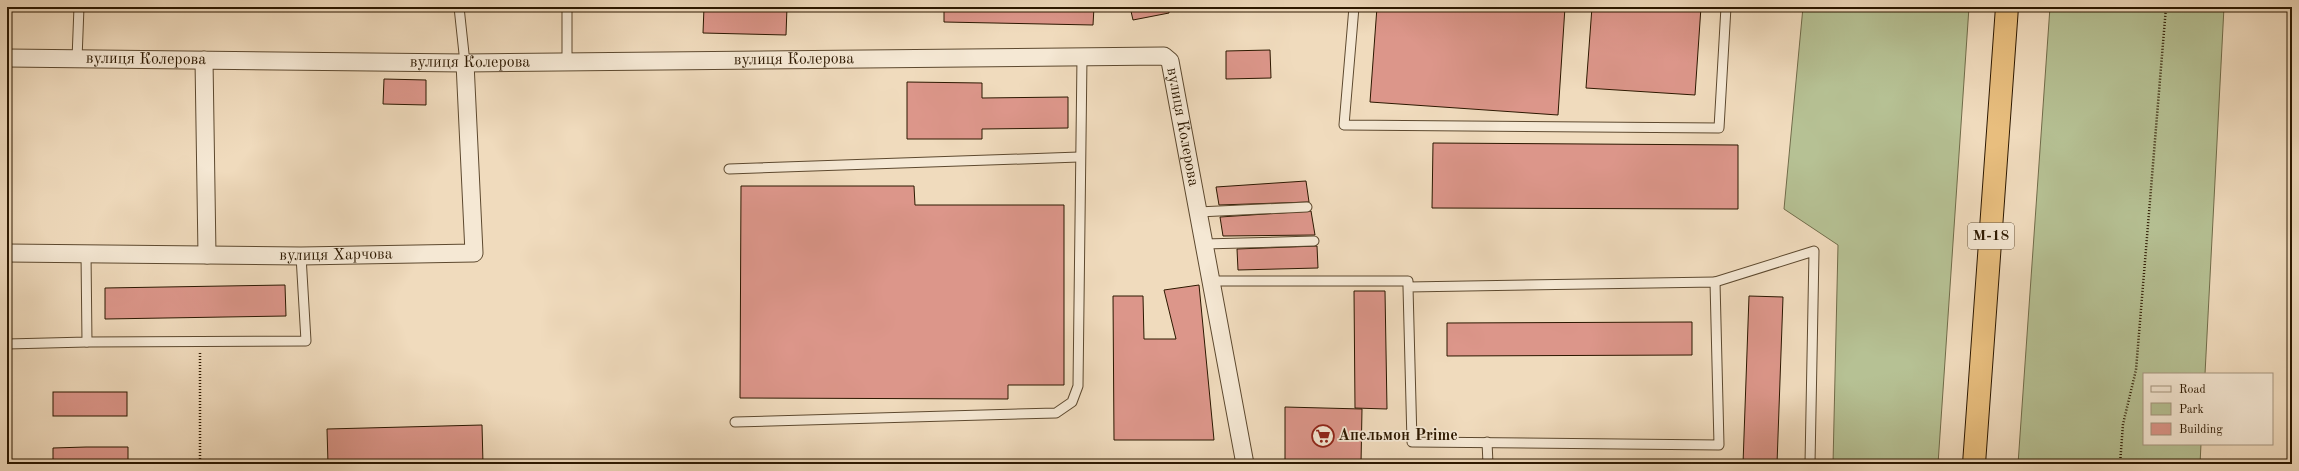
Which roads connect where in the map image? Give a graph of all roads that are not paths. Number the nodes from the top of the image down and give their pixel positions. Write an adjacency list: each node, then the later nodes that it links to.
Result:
1 (79, 7): 9 (lane)
2 (458, 7): 12 (lane)
3 (567, 7): 11 (lane)
4 (1354, 7): 5 (lane)
5 (1726, 7)
6 (2007, 7): 33 (highway, М-18)
7 (1082, 57): 11 (street, вулиця Колерова); 13 (lane); 16 (street, вулиця Колерова)
8 (7, 58): 9 (street, вулиця Колерова)
9 (77, 59): 10 (street, вулиця Колерова)
10 (204, 60): 12 (street, вулиця Колерова); 21 (street)
11 (567, 62): 12 (street, вулиця Колерова)
12 (464, 63): 22 (street, вулиця Харчова)
13 (1079, 157): 14 (lane); 28 (lane)
14 (729, 169)
15 (1307, 208): 16 (lane)
16 (1198, 212): 18 (street, вулиця Колерова)
17 (1314, 241): 18 (lane)
18 (1204, 244): 23 (street, вулиця Колерова)
19 (7, 253): 20 (street, вулиця Харчова)
20 (86, 254): 21 (street, вулиця Харчова); 26 (lane)
21 (207, 255): 22 (street, вулиця Харчова)
22 (301, 256): 26 (lane)
23 (1211, 281): 25 (lane); 30 (street, вулиця Колерова)
24 (1715, 282): 25 (lane); 29 (lane); 32 (lane)
25 (1408, 288): 29 (lane)
26 (87, 342): 27 (lane)
27 (7, 344)
28 (735, 422)
29 (1487, 442): 31 (lane)
30 (1245, 464)
31 (1488, 464)
32 (1810, 464)
33 (1974, 464)

